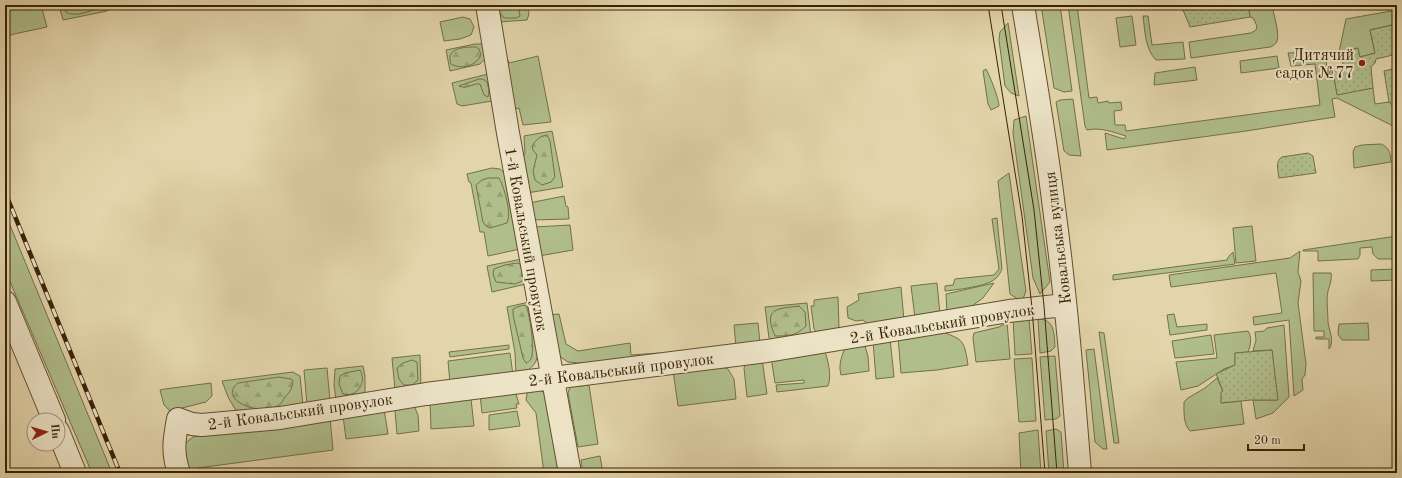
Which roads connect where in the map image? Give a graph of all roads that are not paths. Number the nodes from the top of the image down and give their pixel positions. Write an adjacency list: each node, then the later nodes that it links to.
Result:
1 (487, 5): 5 (street, 1-й Ковальський провулок)
2 (1023, 5): 4 (street, Ковальська вулиця)
3 (5, 302): 6 (street)
4 (1065, 305): 5 (street, 2-й Ковальський провулок); 11 (street, Ковальська вулиця)
5 (552, 378): 9 (street, 2-й Ковальський провулок); 10 (street, 1-й Ковальський провулок)
6 (51, 412)
7 (66, 451): 8 (street)
8 (75, 473)
9 (179, 473)
10 (570, 473)
11 (1080, 473)

